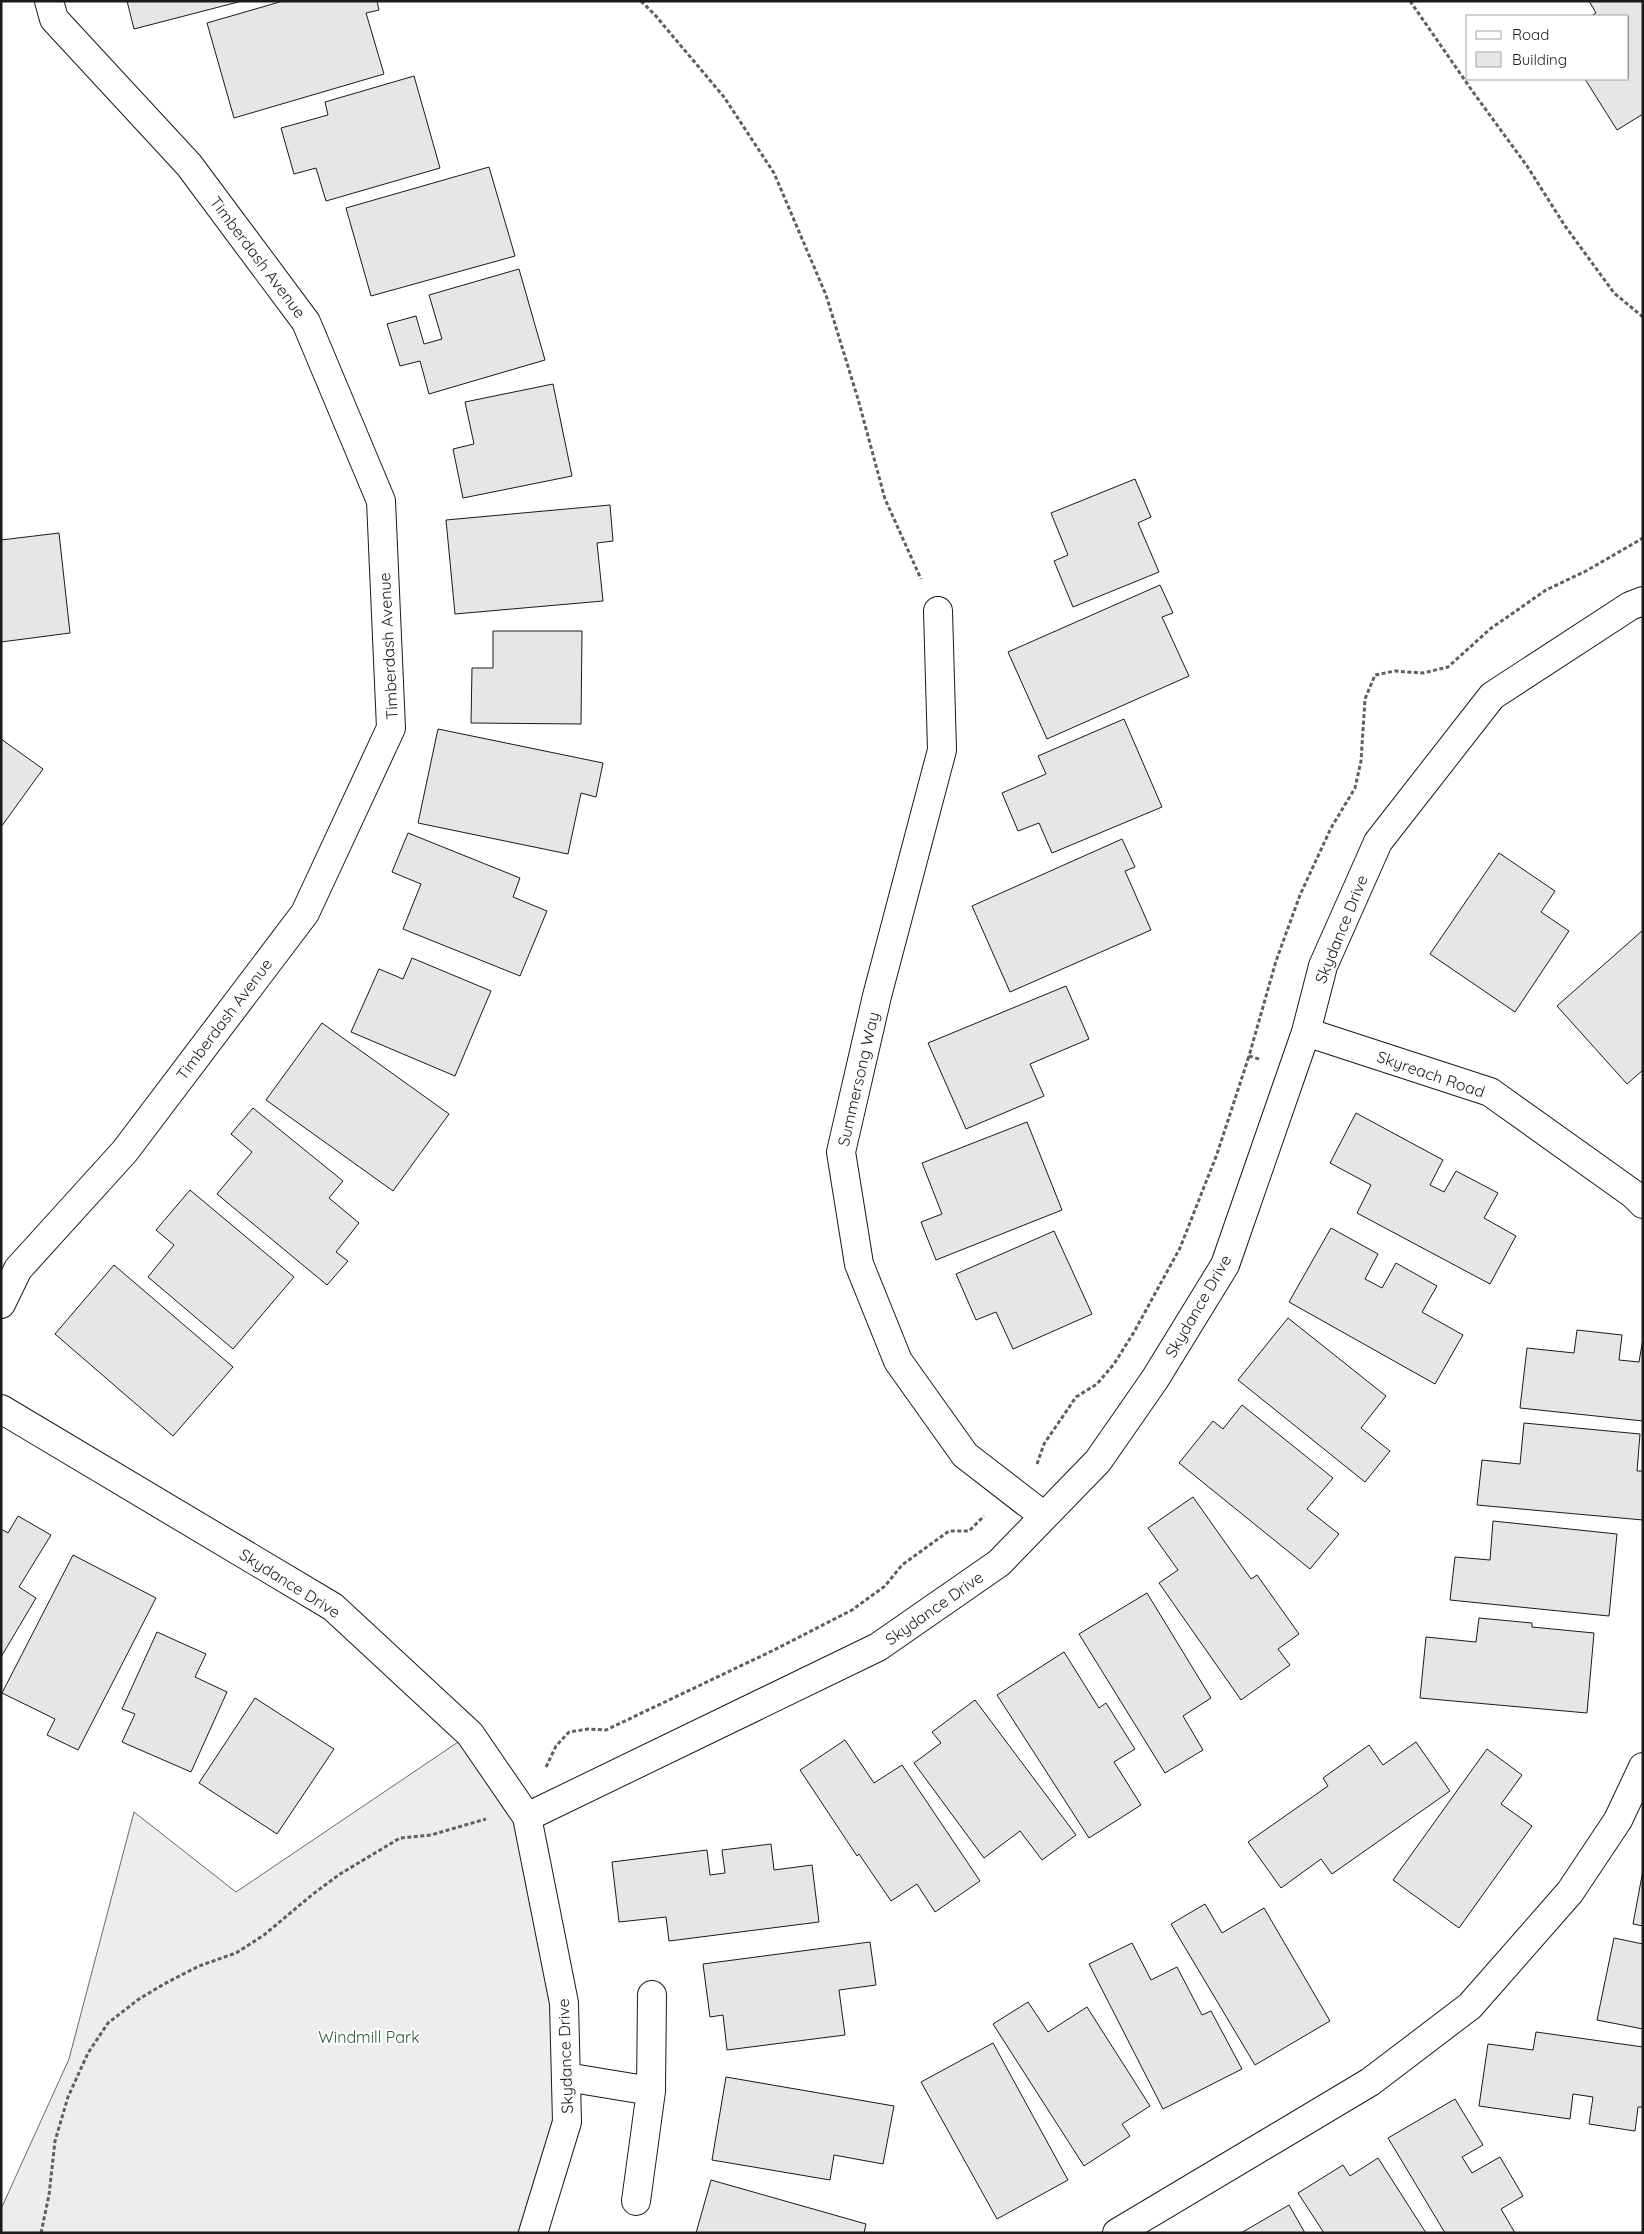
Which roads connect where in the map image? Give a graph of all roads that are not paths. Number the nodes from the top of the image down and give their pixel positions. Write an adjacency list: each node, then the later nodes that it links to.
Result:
1 (48, 1): 6 (street, Timberdash Avenue)
2 (1643, 601): 4 (street, Skydance Drive)
3 (938, 611): 8 (street, Summersong Way)
4 (1306, 1032): 5 (street, Skyreach Road); 8 (street, Skydance Drive)
5 (1643, 1204)
6 (1, 1304)
7 (1, 1409): 10 (street, Skydance Drive)
8 (1044, 1516): 10 (street, Skydance Drive)
9 (1643, 1767): 16 (street)
10 (527, 1817): 12 (street, Skydance Drive)
11 (652, 1995): 13 (street)
12 (566, 2077): 13 (street); 15 (street, Skydance Drive)
13 (651, 2091): 14 (street)
14 (636, 2201)
15 (533, 2233)
16 (1117, 2233)

